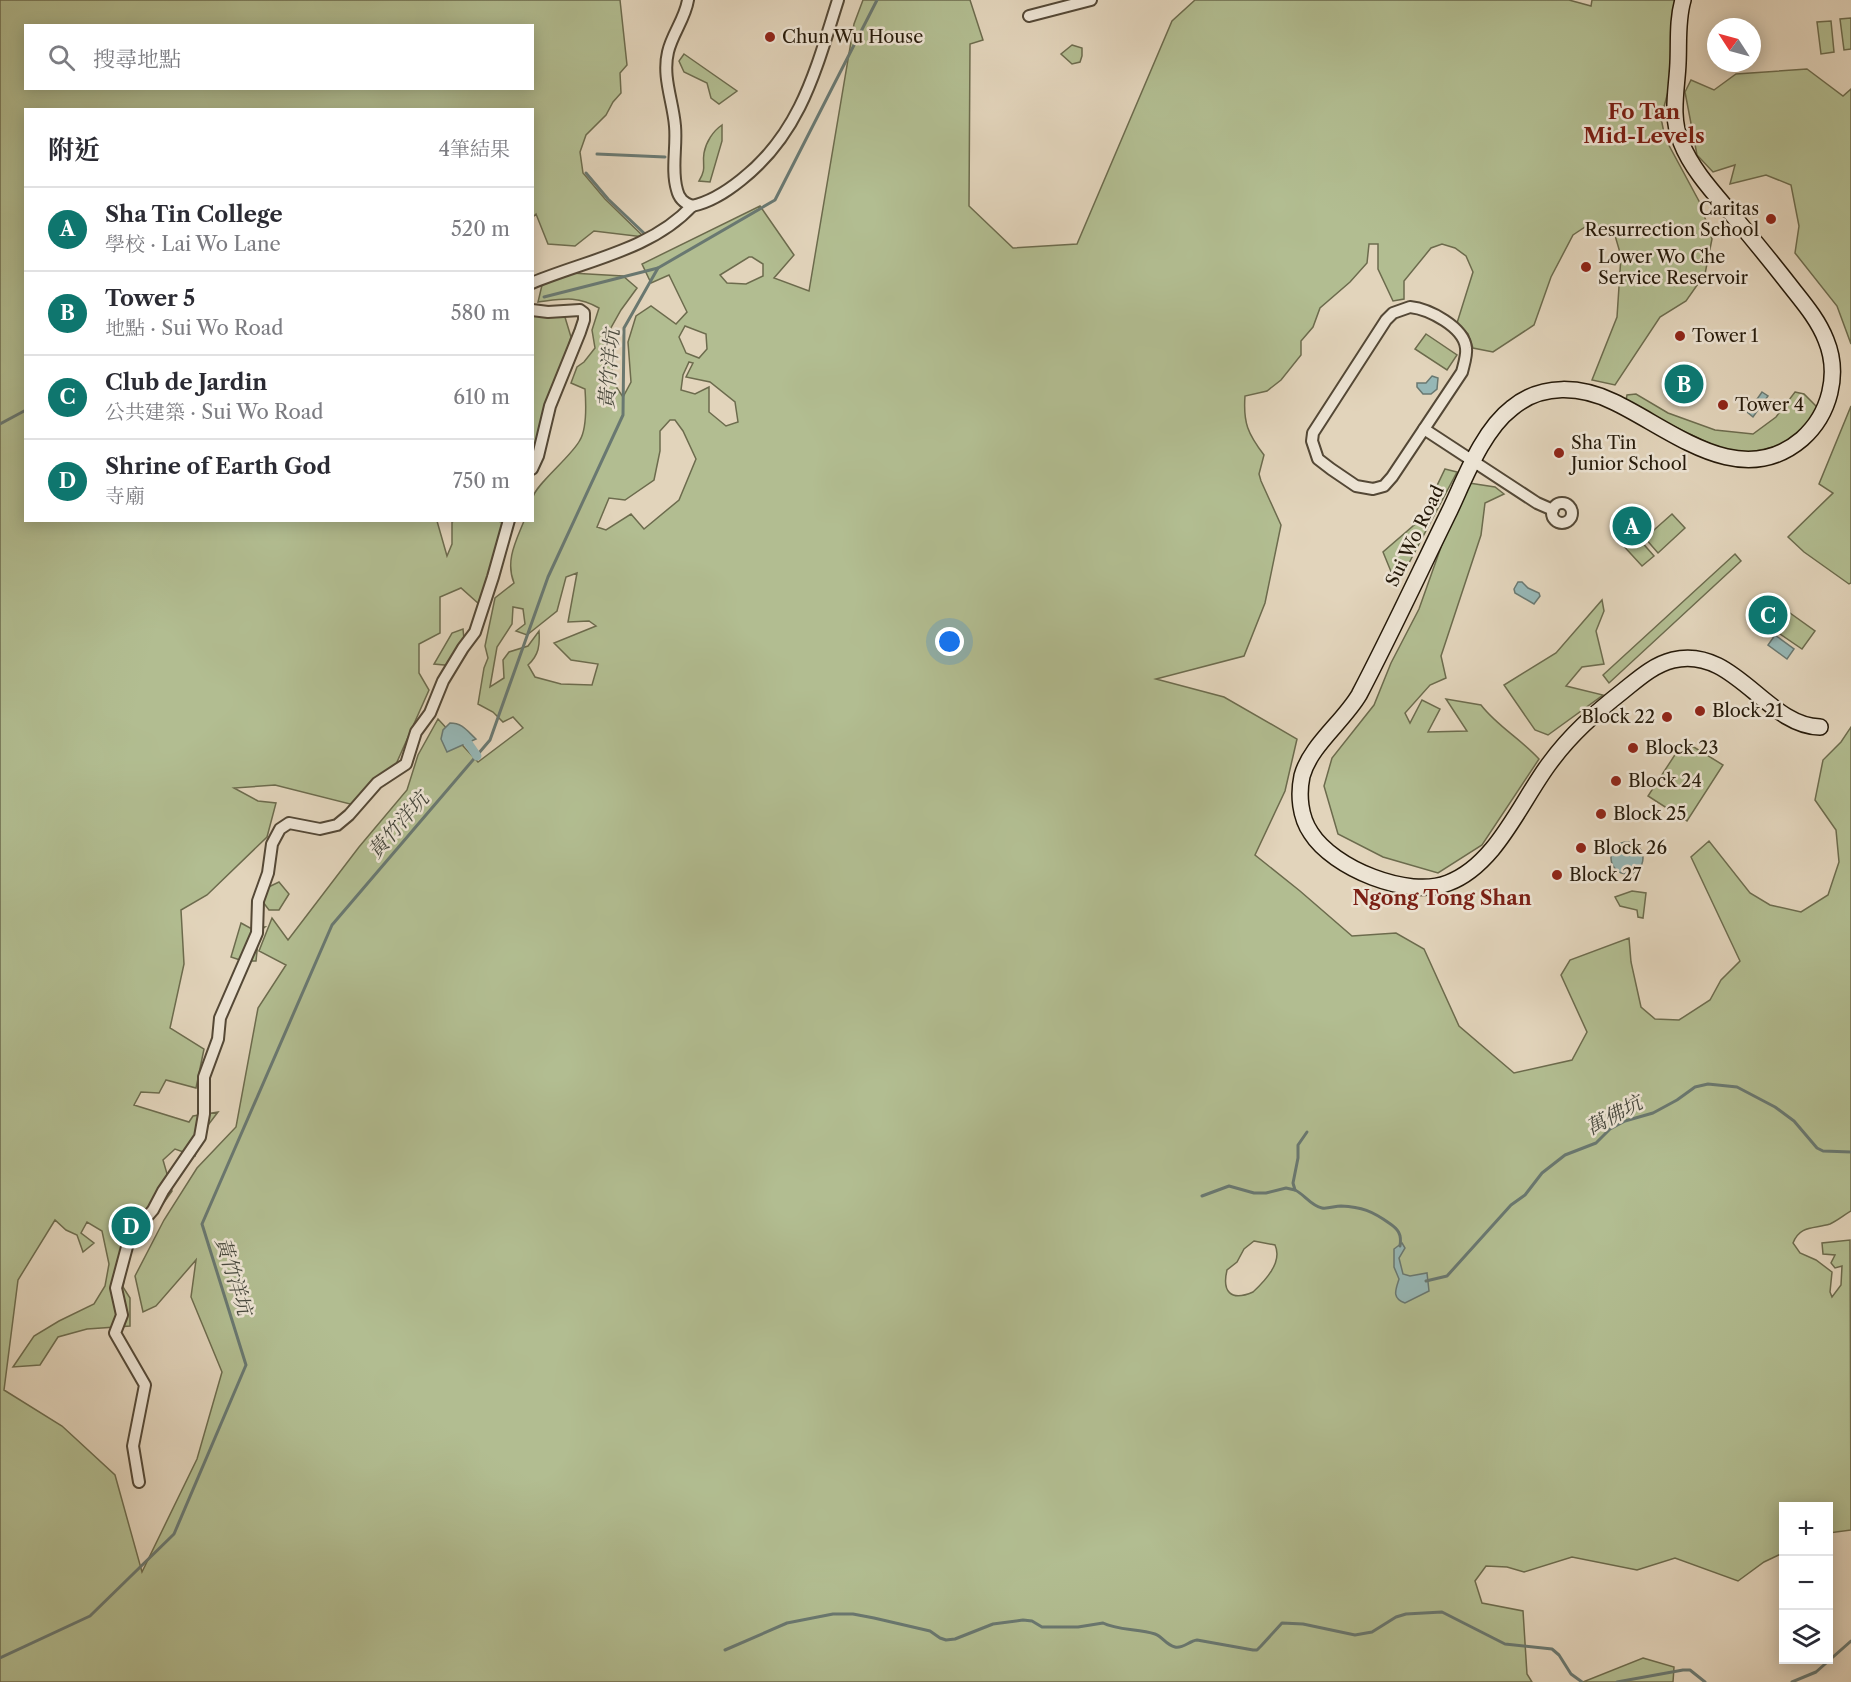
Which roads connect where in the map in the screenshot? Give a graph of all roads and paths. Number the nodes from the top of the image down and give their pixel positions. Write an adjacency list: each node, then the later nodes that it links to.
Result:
1 (688, 0): 6 (street)
2 (838, 0): 6 (street)
3 (1091, 0): 5 (street)
4 (1683, 0): 10 (street, Sui Wo Road)
5 (1029, 16)
6 (692, 206): 7 (street)
7 (534, 282)
8 (534, 310): 11 (street)
9 (1424, 429): 9 (street); 10 (street)
10 (1473, 462): 12 (street); 14 (street, Sui Wo Road)
11 (534, 465)
12 (1553, 510)
13 (507, 522): 15 (street)
14 (1820, 727)
15 (140, 1482)

